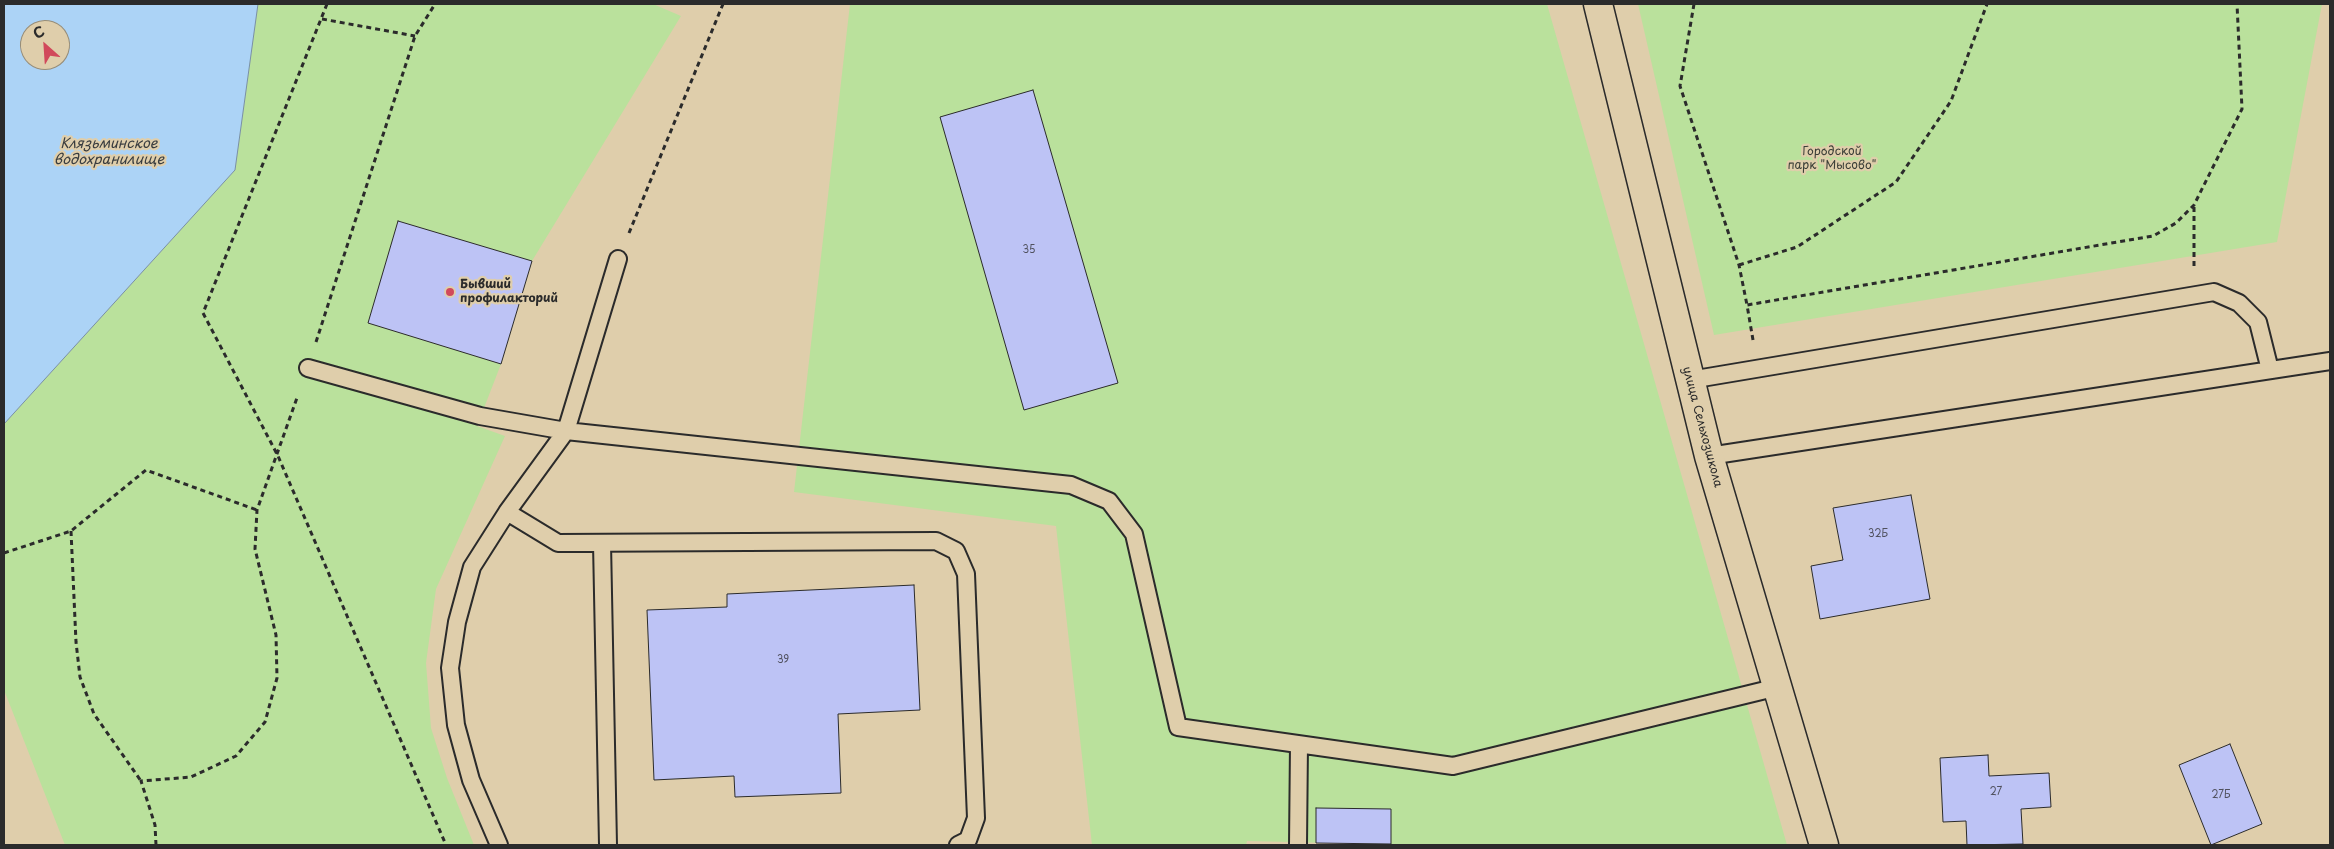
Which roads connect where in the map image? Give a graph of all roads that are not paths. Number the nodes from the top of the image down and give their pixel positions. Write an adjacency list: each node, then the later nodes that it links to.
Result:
1 (1598, 4): 6 (street, улица Сельхозшкола)
2 (618, 259): 7 (lane)
3 (2330, 361): 5 (lane)
4 (308, 368): 7 (lane)
5 (2270, 370): 6 (lane); 8 (lane)
6 (1690, 380): 8 (street, улица Сельхозшкола)
7 (566, 431): 9 (lane); 12 (lane)
8 (1709, 456): 11 (street, улица Сельхозшкола)
9 (507, 512): 10 (lane); 13 (lane)
10 (602, 543): 14 (lane); 15 (lane)
11 (1778, 687): 12 (lane); 17 (street, улица Сельхозшкола)
12 (1299, 744): 16 (lane)
13 (499, 845)
14 (608, 845)
15 (958, 845)
16 (1298, 845)
17 (1824, 845)

